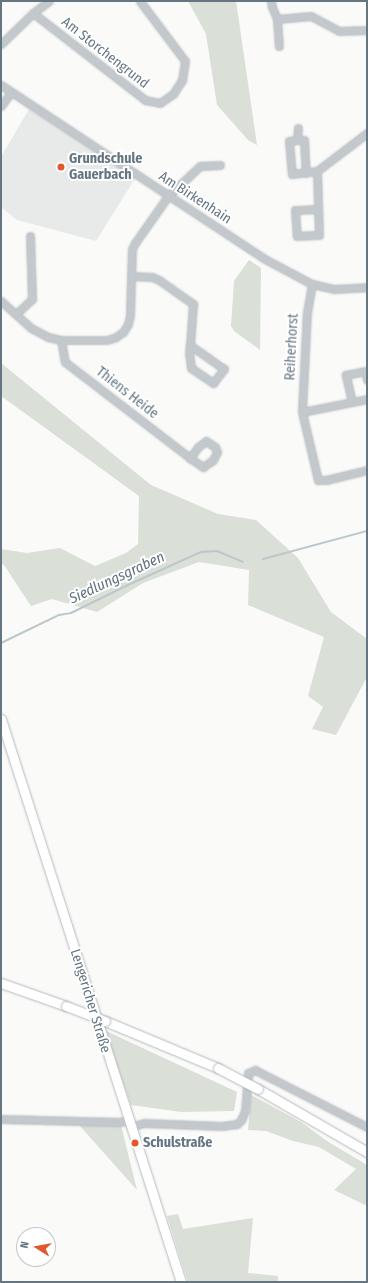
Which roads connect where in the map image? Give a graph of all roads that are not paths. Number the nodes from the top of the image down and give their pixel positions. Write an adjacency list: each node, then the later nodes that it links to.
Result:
1 (49, 1): 4 (street)
2 (140, 1): 4 (street, Am Storchengrund)
3 (271, 1): 5 (street)
4 (32, 13): 7 (street)
5 (278, 18): 6 (street); 8 (street)
6 (367, 30)
7 (1, 44)
8 (279, 46)
9 (1, 85): 10 (street, Am Birkenhain)
10 (11, 92): 11 (street); 18 (street, Am Birkenhain)
11 (1, 106)
12 (298, 128): 14 (street)
13 (367, 135): 16 (street)
14 (297, 140): 17 (street); 17 (street)
15 (220, 165): 18 (street)
16 (317, 171): 17 (street); 19 (street)
17 (306, 173)
18 (168, 196): 21 (street); 22 (street, Am Birkenhain)
19 (317, 209): 19 (street)
20 (30, 236): 25 (street)
21 (131, 276): 26 (street); 27 (street)
22 (312, 284): 23 (street, Am Birkenhain); 31 (street, Reiherhorst)
23 (367, 288)
24 (1, 301): 25 (street)
25 (16, 314): 26 (street)
26 (61, 340): 32 (street, Thiens Heide)
27 (190, 345): 27 (street)
28 (367, 380): 30 (street)
29 (367, 399): 30 (street)
30 (352, 402): 31 (street)
31 (302, 412): 33 (street, Reiherhorst)
32 (190, 458)
33 (367, 470)
34 (1, 719): 37 (main road, Lengericher Straße)
35 (1, 983): 39 (main road, bridge)
36 (1, 1119): 37 (street)
37 (129, 1123): 38 (street); 40 (main road, Lengericher Straße)
38 (367, 1127)
39 (367, 1152)
40 (181, 1282)

